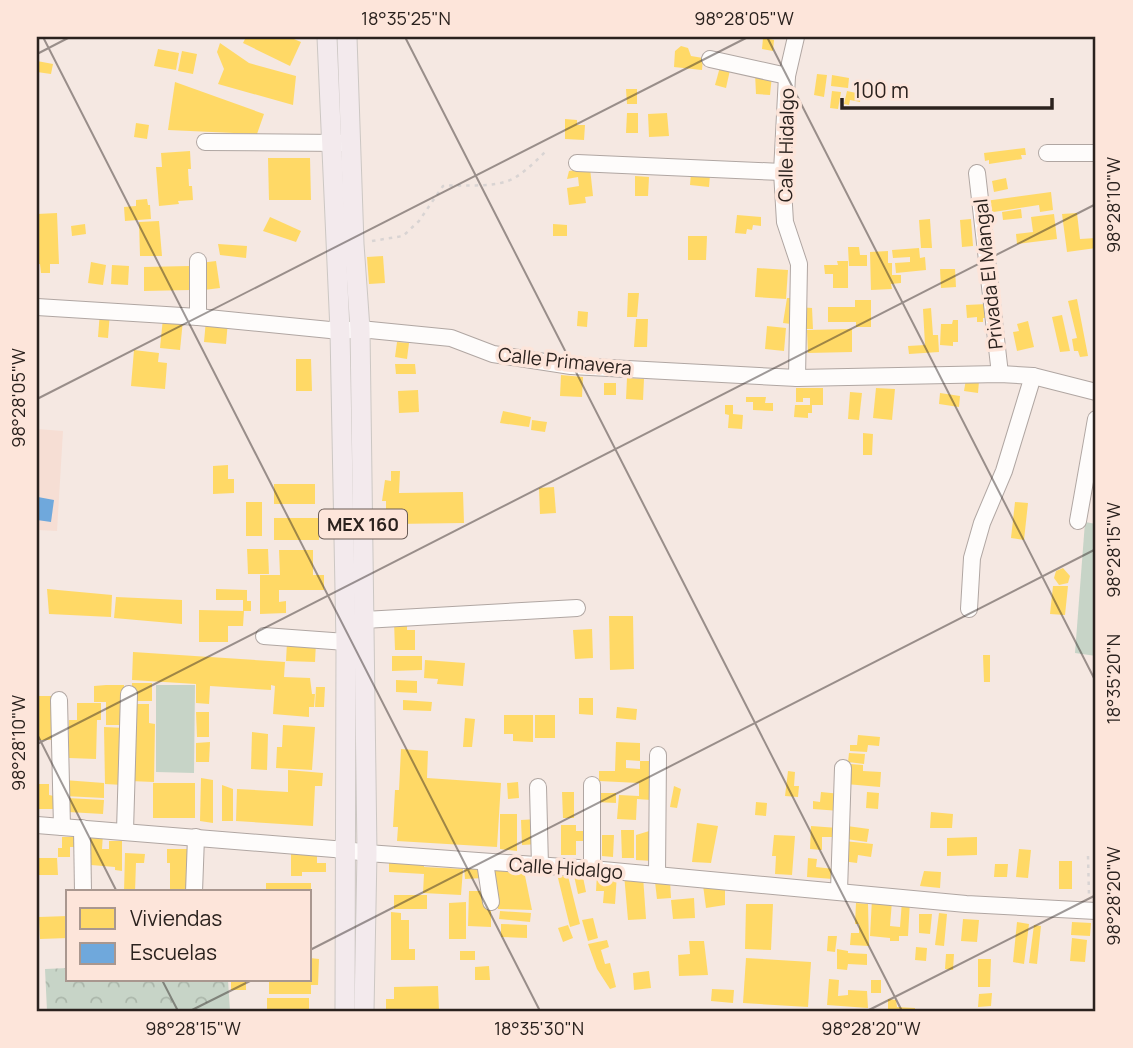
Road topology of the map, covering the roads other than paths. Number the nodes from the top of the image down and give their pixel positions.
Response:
1 (327, 37) edge
2 (348, 37) edge
3 (796, 37) edge
4 (710, 59) dead end
5 (787, 76) junction
6 (205, 142) dead end
7 (342, 143) junction
8 (1047, 153) dead end
9 (1096, 153) edge
10 (577, 163) dead end
11 (782, 172) junction
12 (977, 173) dead end
13 (198, 261) dead end
14 (37, 307) edge
15 (198, 317) junction
16 (360, 329) junction
17 (340, 331) junction
18 (1000, 374) junction
19 (1033, 376) junction
20 (797, 378) junction
21 (1096, 392) edge
22 (1096, 419) edge
23 (1078, 521) dead end
24 (577, 608) dead end
25 (969, 610) dead end
26 (364, 620) junction
27 (264, 636) dead end
28 (346, 642) junction
29 (346, 688) junction
30 (366, 690) junction
31 (129, 694) dead end
32 (59, 701) dead end
33 (658, 755) dead end
34 (843, 768) dead end
35 (592, 785) dead end
36 (538, 787) dead end
37 (37, 825) edge
38 (62, 827) junction
39 (82, 828) junction
40 (125, 831) junction
41 (196, 837) junction
42 (346, 850) junction
43 (368, 853) junction
44 (485, 862) junction
45 (540, 866) junction
46 (592, 869) junction
47 (657, 875) junction
48 (83, 890) edge
49 (194, 890) edge
50 (839, 891) junction
51 (491, 902) dead end
52 (1092, 911) edge
53 (345, 1011) edge
54 (364, 1011) edge

1 - 7 main road, MEX 160
2 - 7 main road, MEX 160
3 - 5 street, Calle Hidalgo
4 - 5 street
5 - 11 street, Calle Hidalgo
6 - 7 street
7 - 16 main road, MEX 160
7 - 17 main road, MEX 160
8 - 9 street
10 - 11 street
11 - 20 street, Calle Hidalgo
12 - 18 street, Privada El Mangal
13 - 15 street
14 - 15 street, Calle Primavera
15 - 17 street, Calle Primavera
16 - 17 street, Calle Primavera
16 - 20 street, Calle Primavera
16 - 26 main road, MEX 160
17 - 28 main road, MEX 160
18 - 19 street, Calle Primavera
18 - 20 street, Calle Primavera
19 - 21 street, Calle Primavera
19 - 25 street
22 - 23 street
24 - 26 street
26 - 30 main road, MEX 160
27 - 28 street
28 - 29 main road, MEX 160
29 - 30 street
29 - 42 main road, MEX 160
30 - 43 main road, MEX 160
31 - 40 street
32 - 38 street
33 - 47 street
34 - 50 street
35 - 46 street
36 - 45 street
37 - 38 street, Calle Hidalgo
38 - 39 street, Calle Hidalgo
39 - 40 street, Calle Hidalgo
39 - 48 street
40 - 41 street, Calle Hidalgo
41 - 42 street, Calle Hidalgo
41 - 49 street
42 - 43 street, Calle Hidalgo
42 - 53 main road, MEX 160
43 - 44 street, Calle Hidalgo
43 - 54 main road, MEX 160
44 - 45 street, Calle Hidalgo
44 - 51 street
45 - 46 street, Calle Hidalgo
46 - 47 street, Calle Hidalgo
47 - 50 street, Calle Hidalgo
50 - 52 street, Calle Hidalgo

